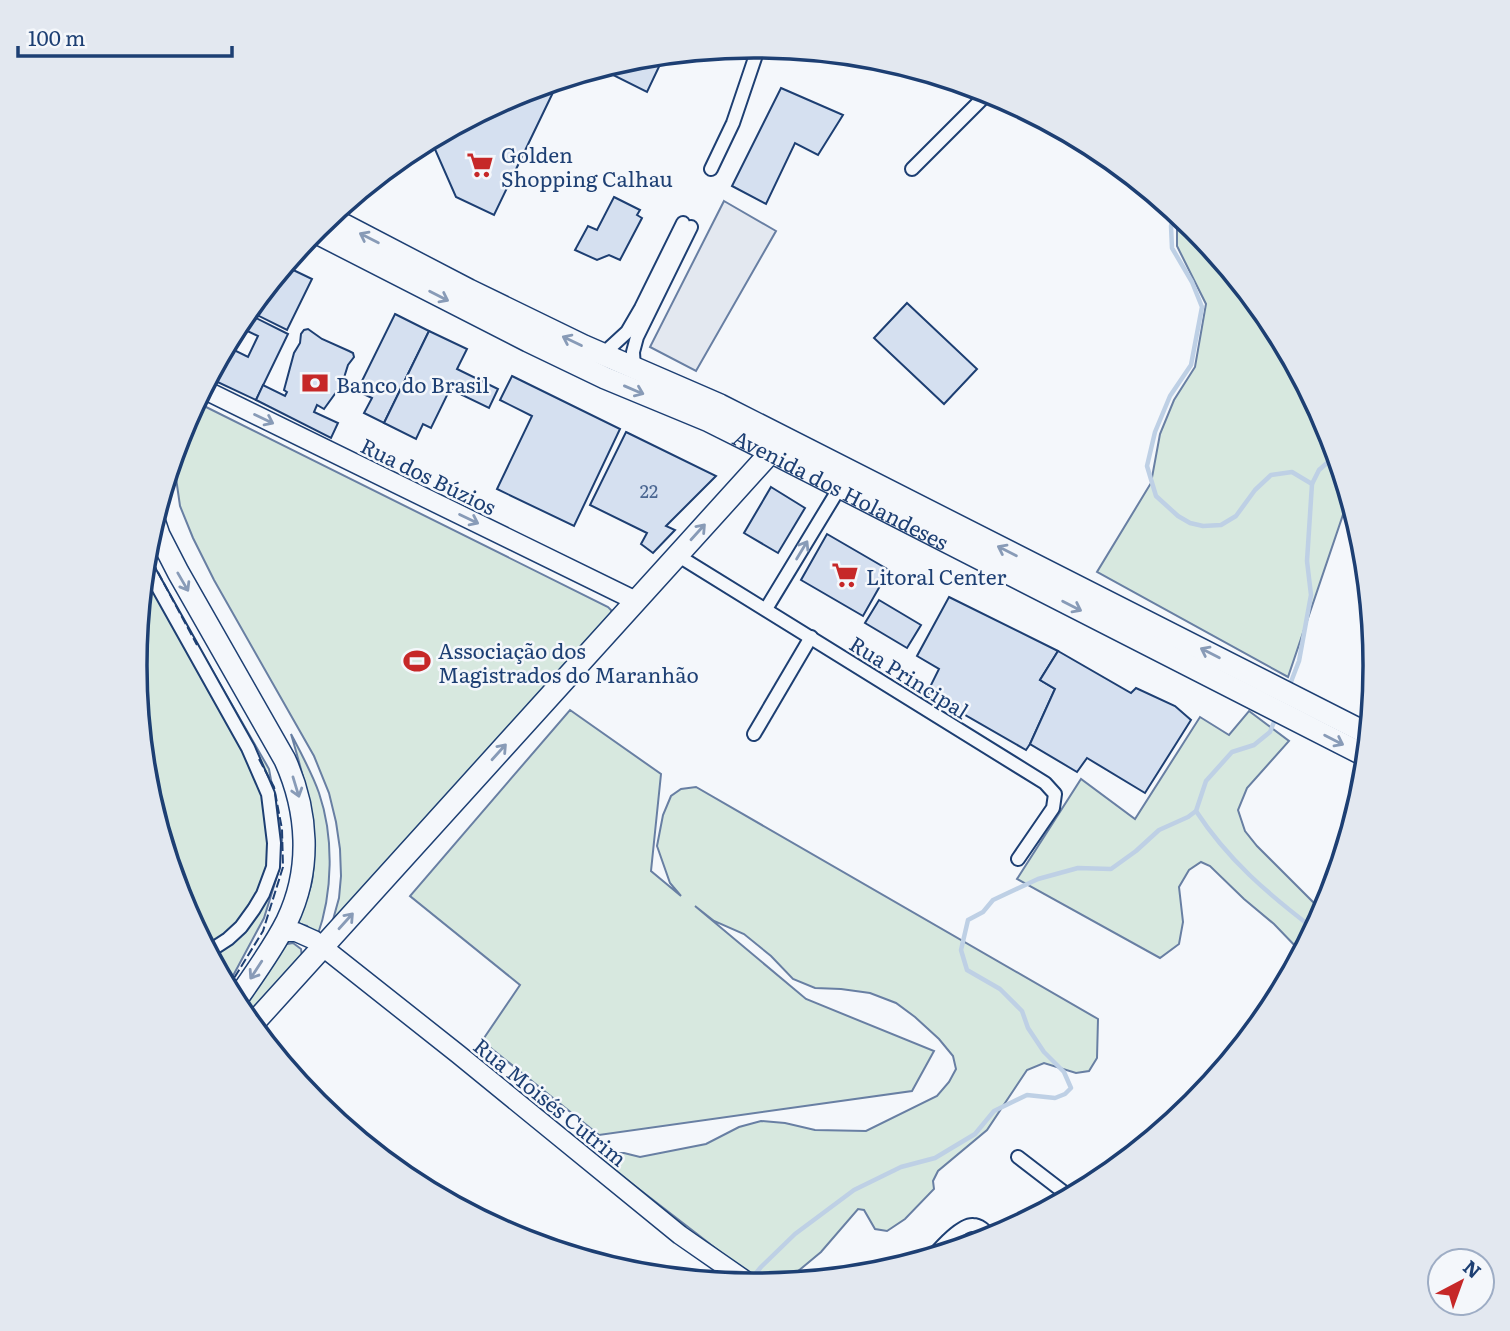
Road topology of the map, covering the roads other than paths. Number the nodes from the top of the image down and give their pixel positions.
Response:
1 (755, 58) edge
2 (980, 101) edge
3 (711, 169) dead end
4 (912, 169) dead end
5 (340, 222) edge
6 (324, 237) edge
7 (602, 355) junction
8 (635, 369) junction
9 (212, 394) edge
10 (771, 441) junction
11 (840, 487) junction
12 (161, 538) edge
13 (677, 555) junction
14 (153, 579) edge
15 (636, 601) junction
16 (766, 609) junction
17 (811, 637) junction
18 (1265, 693) junction
19 (1305, 714) junction
20 (1359, 731) edge
21 (754, 734) dead end
22 (1357, 750) edge
23 (1018, 859) dead end
24 (281, 932) junction
25 (217, 946) edge
26 (323, 947) junction
27 (242, 991) edge
28 (260, 1017) edge
29 (1018, 1157) dead end
30 (1061, 1190) edge
31 (983, 1229) edge
32 (948, 1242) edge
33 (733, 1272) edge

1 - 3 street
2 - 4 street
7 -> 5 main road, Avenida dos Holandeses
6 -> 10 main road, Avenida dos Holandeses
7 - 8 main road, Avenida dos Holandeses
7 - 8 street
8 - 10 main road, Avenida dos Holandeses
9 -> 15 street, Rua dos Búzios
10 - 11 main road, Avenida dos Holandeses
13 -> 10 main road
18 -> 10 main road, Avenida dos Holandeses
16 -> 11 street
11 -> 18 main road, Avenida dos Holandeses
12 -> 24 main road
13 - 15 main road
13 - 16 street, Rua Principal
14 - 25 street
26 -> 15 main road
16 - 17 street, Rua Principal
17 - 21 street
17 - 23 street, Rua Principal
18 - 19 main road, Avenida dos Holandeses
19 - 20 main road, Avenida dos Holandeses
19 -> 22 main road, Avenida dos Holandeses
24 - 26 street, Rua Moisés Cutrim
24 -> 27 main road
26 - 28 main road
26 - 33 street, Rua Moisés Cutrim
29 - 30 street
31 - 32 street

